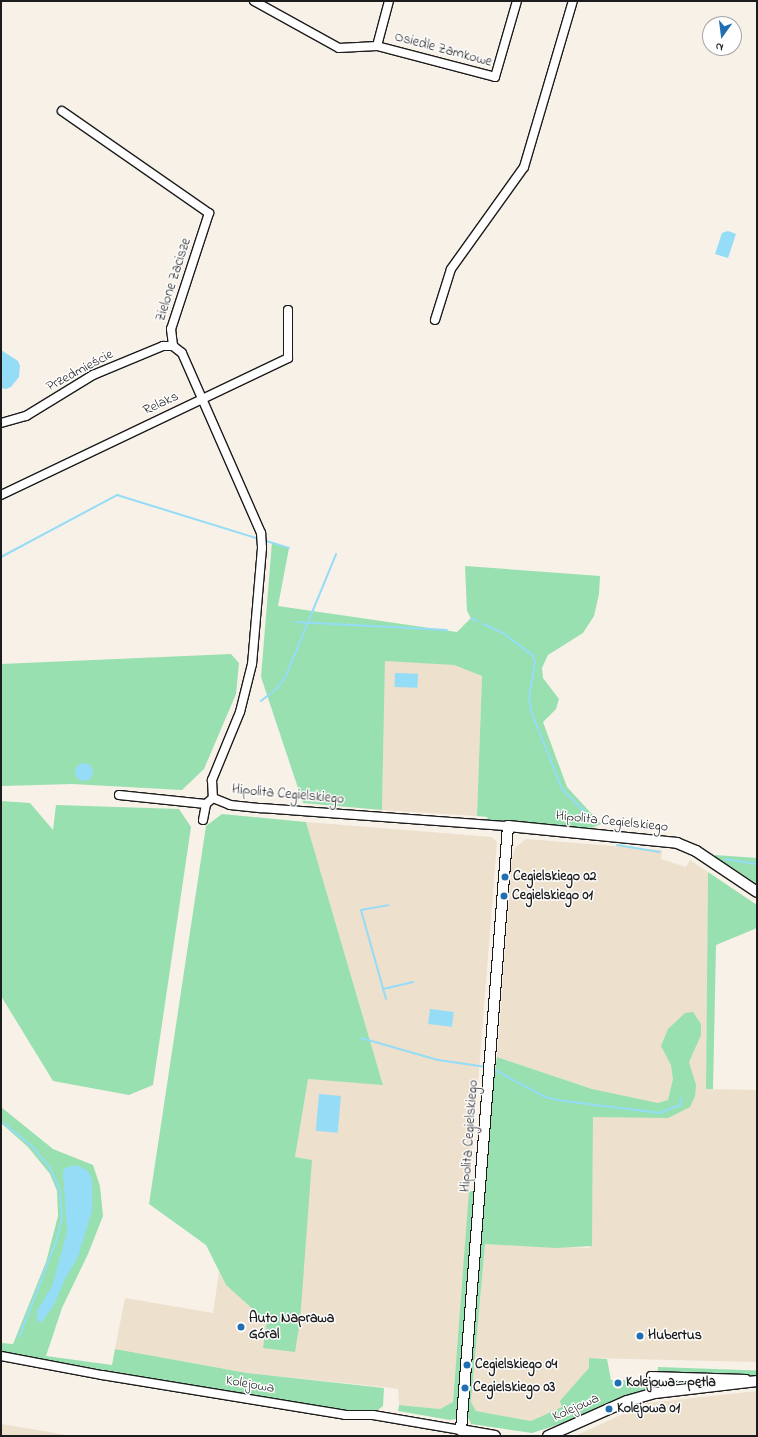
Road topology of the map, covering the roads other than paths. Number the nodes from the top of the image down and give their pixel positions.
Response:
1 (254, 1) edge
2 (389, 1) edge
3 (517, 1) edge
4 (573, 1) edge
5 (377, 46) junction
6 (62, 111) dead end
7 (288, 310) dead end
8 (434, 320) dead end
9 (173, 346) junction
10 (202, 399) junction
11 (1, 423) edge
12 (1, 495) edge
13 (119, 795) dead end
14 (214, 798) junction
15 (206, 804) junction
16 (203, 820) dead end
17 (508, 826) junction
18 (522, 828) junction
19 (508, 843) junction
20 (757, 892) edge
21 (1, 1356) edge
22 (651, 1376) dead end
23 (757, 1380) edge
24 (461, 1430) junction
25 (495, 1436) edge
26 (548, 1436) edge

1 - 5 street
2 - 5 street
3 - 5 street, Osiedle Zamkowe
4 - 8 street
6 - 9 street, Zielone Zacisze
7 - 10 street, Relaks
9 - 10 street
9 - 11 street, Przedmieście
10 - 12 street, Relaks
10 - 14 street, Hipolita Cegielskiego
13 - 15 street
14 - 15 street
14 - 17 street, Hipolita Cegielskiego
15 - 16 street
17 - 18 street, Hipolita Cegielskiego
17 - 19 street, Hipolita Cegielskiego
18 - 19 street
18 - 20 street, Hipolita Cegielskiego
19 - 24 street, Hipolita Cegielskiego
21 - 24 street, Kolejowa
22 - 23 street, Kolejowa
23 - 26 street, Kolejowa
24 - 25 street, Kolejowa

